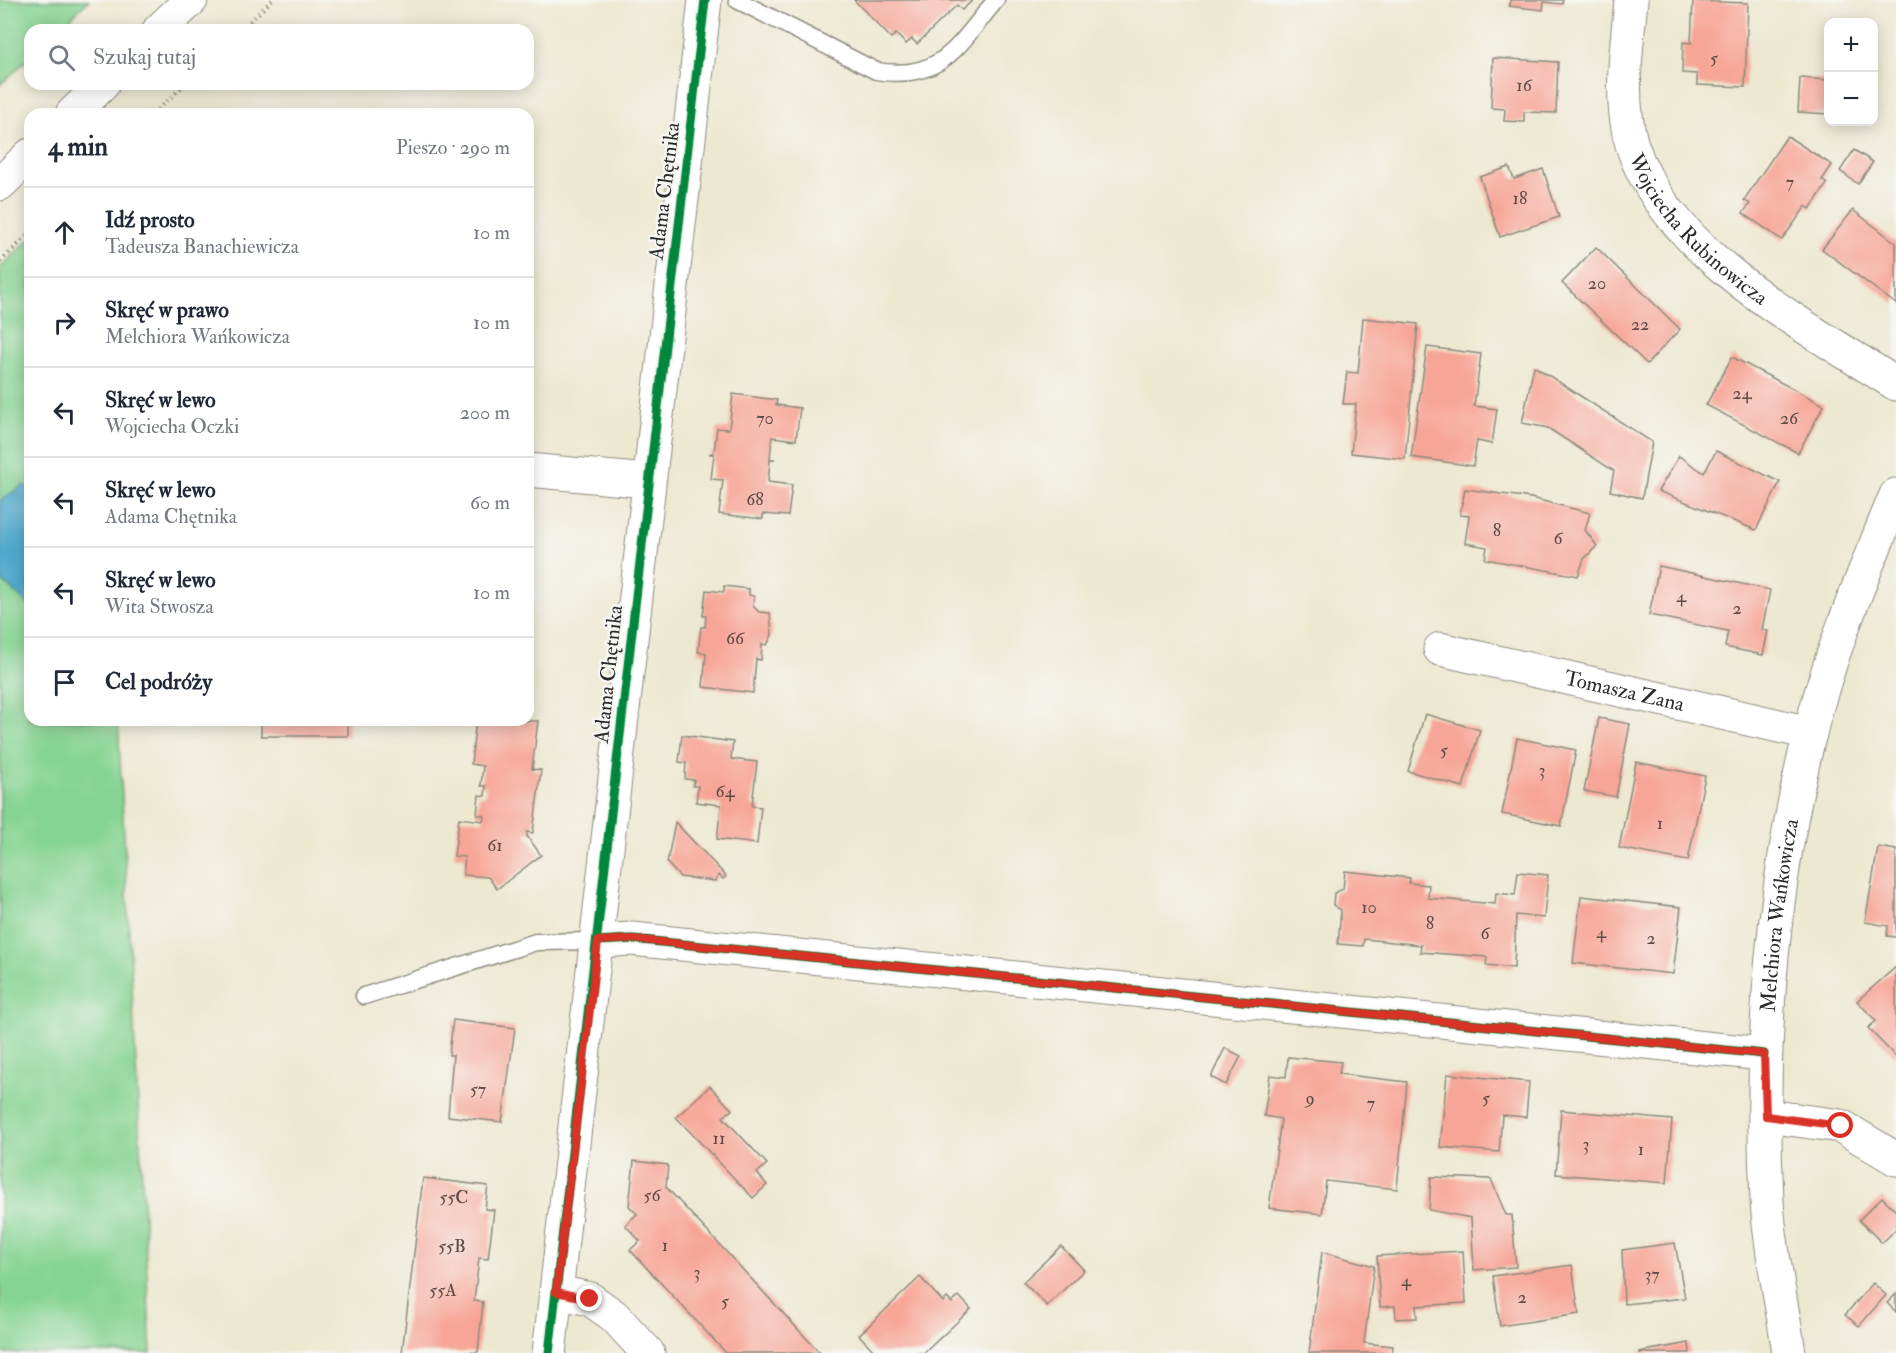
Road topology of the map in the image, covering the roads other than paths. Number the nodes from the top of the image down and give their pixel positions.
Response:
1 (191, 0) edge
2 (705, 0) edge
3 (737, 0) edge
4 (996, 0) edge
5 (1631, 0) edge
6 (165, 24) edge
7 (97, 90) edge
8 (78, 108) edge
9 (24, 161) edge
10 (0, 184) edge
11 (1896, 384) edge
12 (534, 471) edge
13 (647, 481) junction
14 (1896, 495) edge
15 (1440, 650) dead end
16 (1810, 733) junction
17 (598, 941) junction
18 (364, 996) dead end
19 (1764, 1054) junction
20 (1766, 1116) junction
21 (1892, 1149) edge
22 (556, 1292) junction
23 (549, 1353) edge
24 (648, 1353) edge
25 (1789, 1353) edge

1 - 6 street
2 - 13 street, Adama Chętnika
3 - 4 lane
5 - 11 street, Wojciecha Rubinowicza
7 - 8 street
9 - 10 street
12 - 13 street
13 - 17 street, Adama Chętnika
14 - 16 street, Melchiora Wańkowicza
15 - 16 street, Tomasza Zana
16 - 19 street, Melchiora Wańkowicza
17 - 18 lane
17 - 19 street
17 - 22 street, Adama Chętnika
19 - 20 street, Melchiora Wańkowicza
20 - 21 street
20 - 25 street, Melchiora Wańkowicza
22 - 23 street, Adama Chętnika
22 - 24 street

